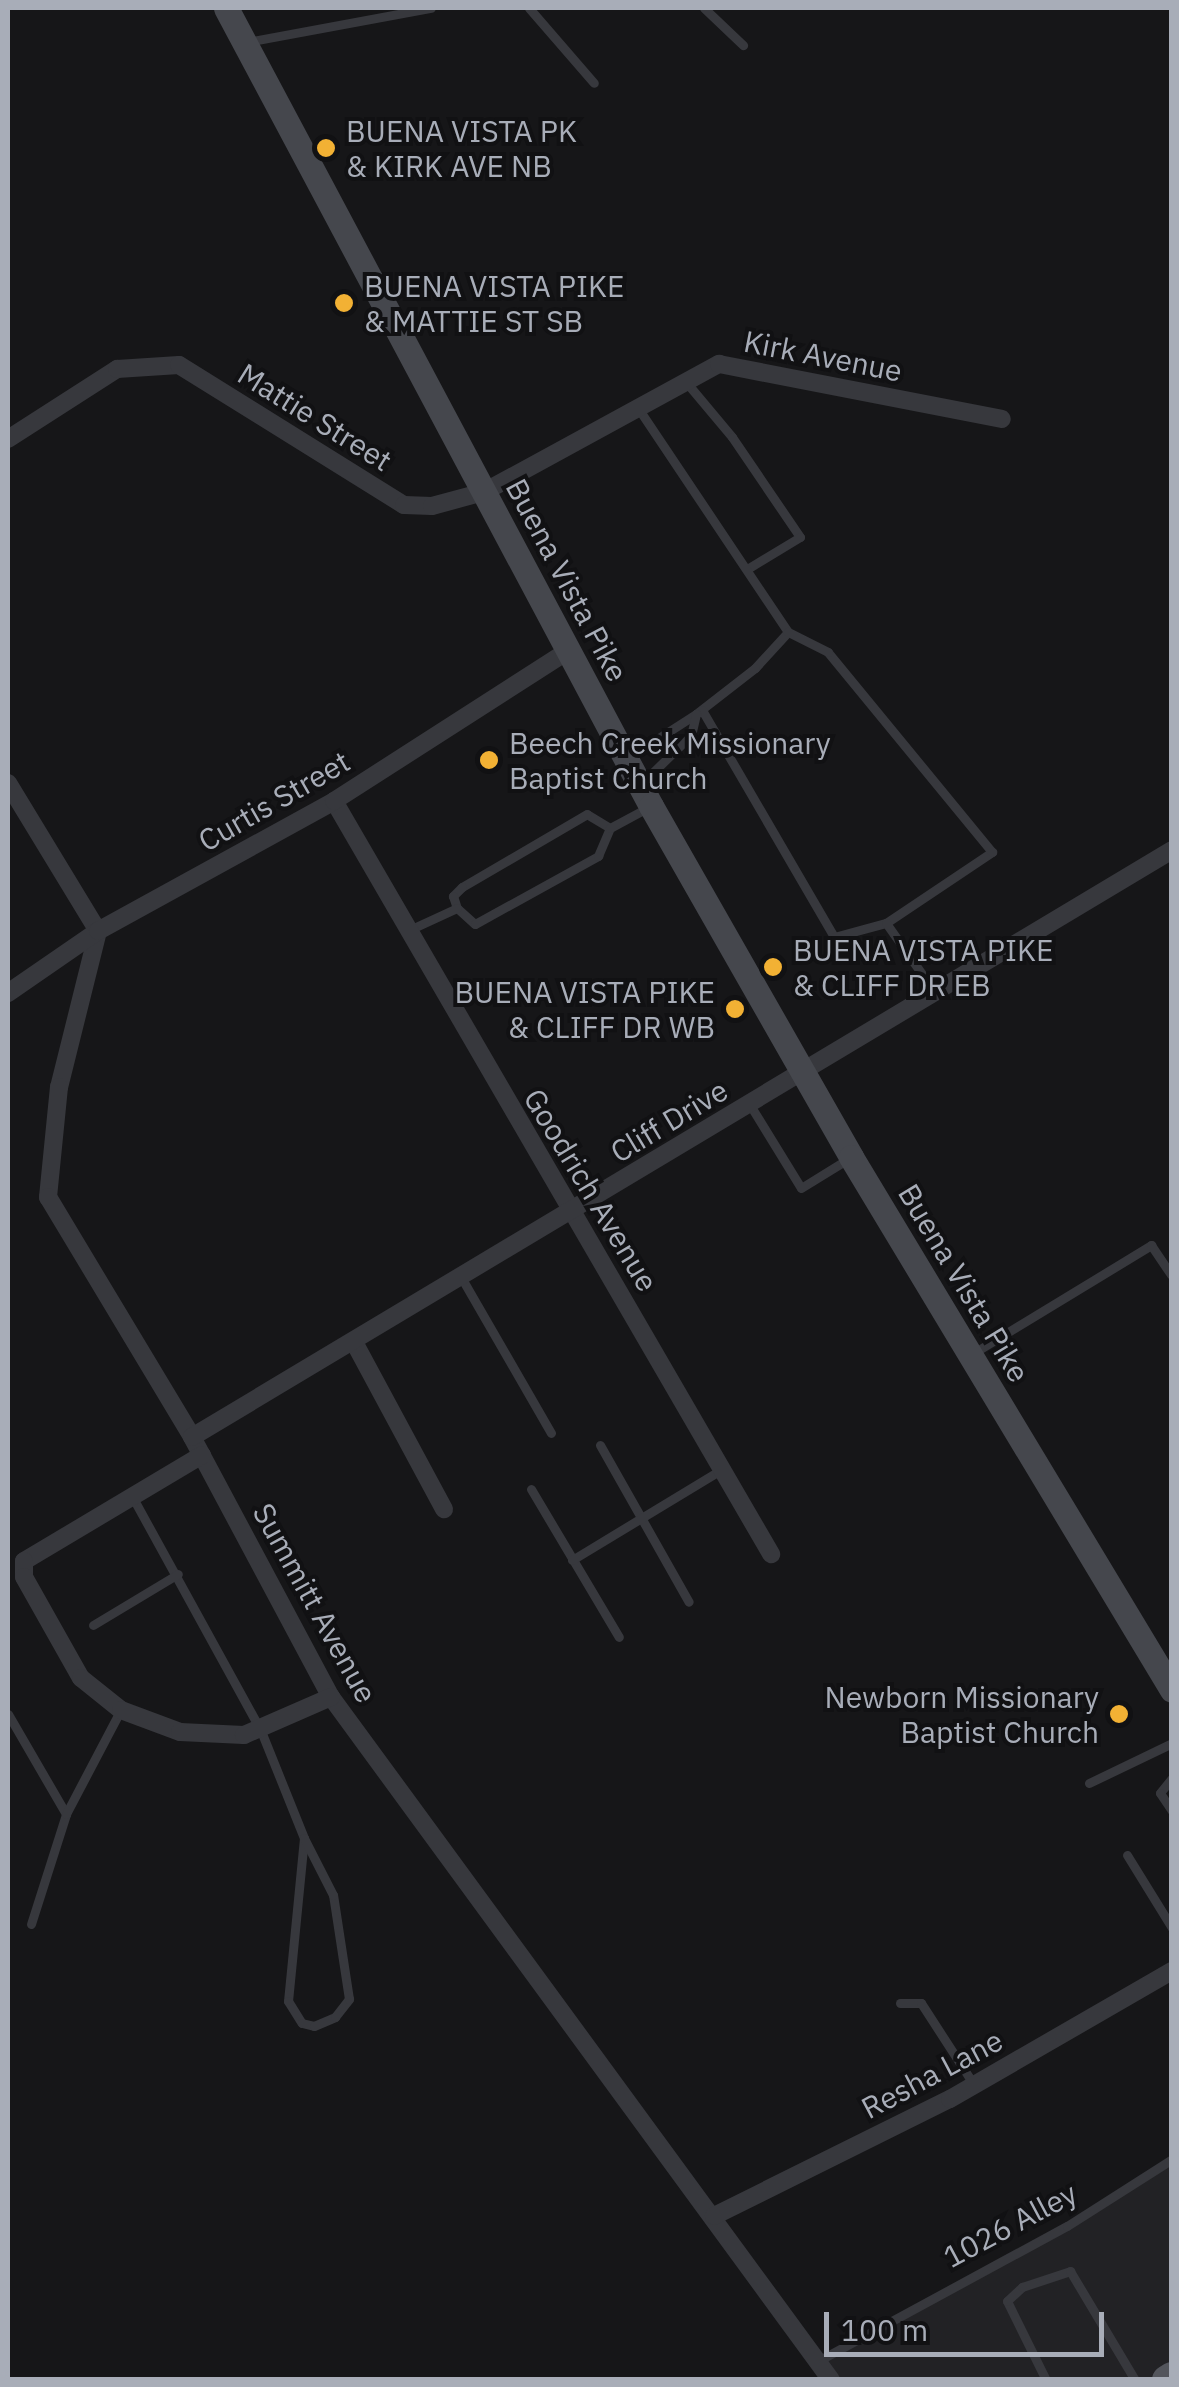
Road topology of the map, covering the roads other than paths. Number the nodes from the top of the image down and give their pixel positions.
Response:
1 (226, 8) edge
2 (431, 8) edge
3 (529, 8) edge
4 (704, 8) edge
5 (244, 42) junction
6 (743, 45) dead end
7 (594, 84) dead end
8 (686, 382) junction
9 (638, 408) junction
10 (1002, 419) dead end
11 (8, 438) edge
12 (484, 492) junction
13 (747, 569) junction
14 (788, 632) junction
15 (566, 652) junction
16 (699, 712) junction
17 (626, 760) junction
18 (8, 784) edge
19 (646, 795) junction
20 (334, 802) junction
21 (610, 828) junction
22 (1172, 850) edge
23 (457, 908) junction
24 (886, 923) junction
25 (98, 931) junction
26 (404, 933) junction
27 (8, 993) edge
28 (937, 996) junction
29 (805, 1072) junction
30 (750, 1105) junction
31 (851, 1158) junction
32 (572, 1211) junction
33 (1170, 1275) edge
34 (461, 1277) junction
35 (354, 1342) junction
36 (970, 1356) junction
37 (551, 1433) dead end
38 (192, 1437) junction
39 (600, 1445) dead end
40 (202, 1455) junction
41 (722, 1469) junction
42 (531, 1489) dead end
43 (133, 1498) junction
44 (444, 1509) dead end
45 (642, 1519) junction
46 (771, 1554) dead end
47 (16, 1560) edge
48 (572, 1560) junction
49 (178, 1574) junction
50 (689, 1602) dead end
51 (93, 1625) dead end
52 (619, 1637) dead end
53 (1169, 1681) edge
54 (330, 1697) junction
55 (120, 1710) junction
56 (8, 1714) edge
57 (261, 1731) junction
58 (1172, 1743) edge
59 (1172, 1778) edge
60 (1089, 1783) dead end
61 (1172, 1811) edge
62 (66, 1814) junction
63 (304, 1838) junction
64 (1127, 1855) dead end
65 (31, 1924) dead end
66 (1172, 1928) edge
67 (1172, 1971) edge
68 (900, 2003) dead end
69 (974, 2084) junction
70 (1172, 2159) edge
71 (714, 2216) junction
72 (818, 2362) junction
73 (831, 2380) edge
74 (1046, 2380) edge
75 (1135, 2380) edge

1 - 5 main road, Buena Vista Pike
2 - 5 lane
3 - 7 lane
4 - 6 lane
5 - 12 main road, Buena Vista Pike
8 - 9 street, Kirk Avenue
8 - 10 street, Kirk Avenue
8 - 13 lane
9 - 12 street, Kirk Avenue
9 - 13 lane
11 - 12 street, Mattie Street
12 - 15 main road, Buena Vista Pike
13 - 14 lane
14 - 16 lane
14 - 24 lane
15 - 17 main road, Buena Vista Pike
15 - 20 street, Curtis Street
16 - 17 lane
16 - 19 lane
16 - 24 lane
17 - 19 main road, Buena Vista Pike
18 - 25 street
19 - 21 lane
19 - 29 main road, Buena Vista Pike
20 - 25 street, Curtis Street
20 - 26 street, Goodrich Avenue
21 - 23 lane
21 - 23 lane
22 - 28 street, Cliff Drive
23 - 26 lane
24 - 28 lane
25 - 27 street, Curtis Street
25 - 38 street, Summitt Avenue
26 - 32 street, Goodrich Avenue
28 - 29 street, Cliff Drive
29 - 30 street, Cliff Drive
29 - 31 main road, Buena Vista Pike
30 - 31 lane
30 - 32 street, Cliff Drive
31 - 36 main road, Buena Vista Pike
32 - 34 street, Cliff Drive
32 - 41 street, Goodrich Avenue
33 - 36 lane
34 - 35 street, Cliff Drive
34 - 37 lane
35 - 38 street, Cliff Drive
35 - 44 street
36 - 53 main road, Buena Vista Pike
38 - 40 street, Summitt Avenue
39 - 45 lane
40 - 43 street
40 - 54 street, Summitt Avenue
41 - 45 lane
41 - 46 street, Goodrich Avenue
42 - 48 lane
43 - 47 street
43 - 49 lane
45 - 48 lane
45 - 50 lane
47 - 55 street
48 - 52 lane
49 - 51 lane
49 - 57 lane
54 - 57 street
54 - 71 street, Summitt Avenue
55 - 57 street
55 - 62 lane
56 - 62 lane
57 - 63 lane
58 - 60 lane
59 - 61 lane
62 - 65 lane
63 - 63 lane
64 - 66 lane
67 - 69 street, Resha Lane
68 - 69 lane
69 - 71 street, Resha Lane
70 - 72 lane, 1026 Alley
71 - 72 street, Summitt Avenue
72 - 73 street, Summitt Avenue
74 - 75 lane

